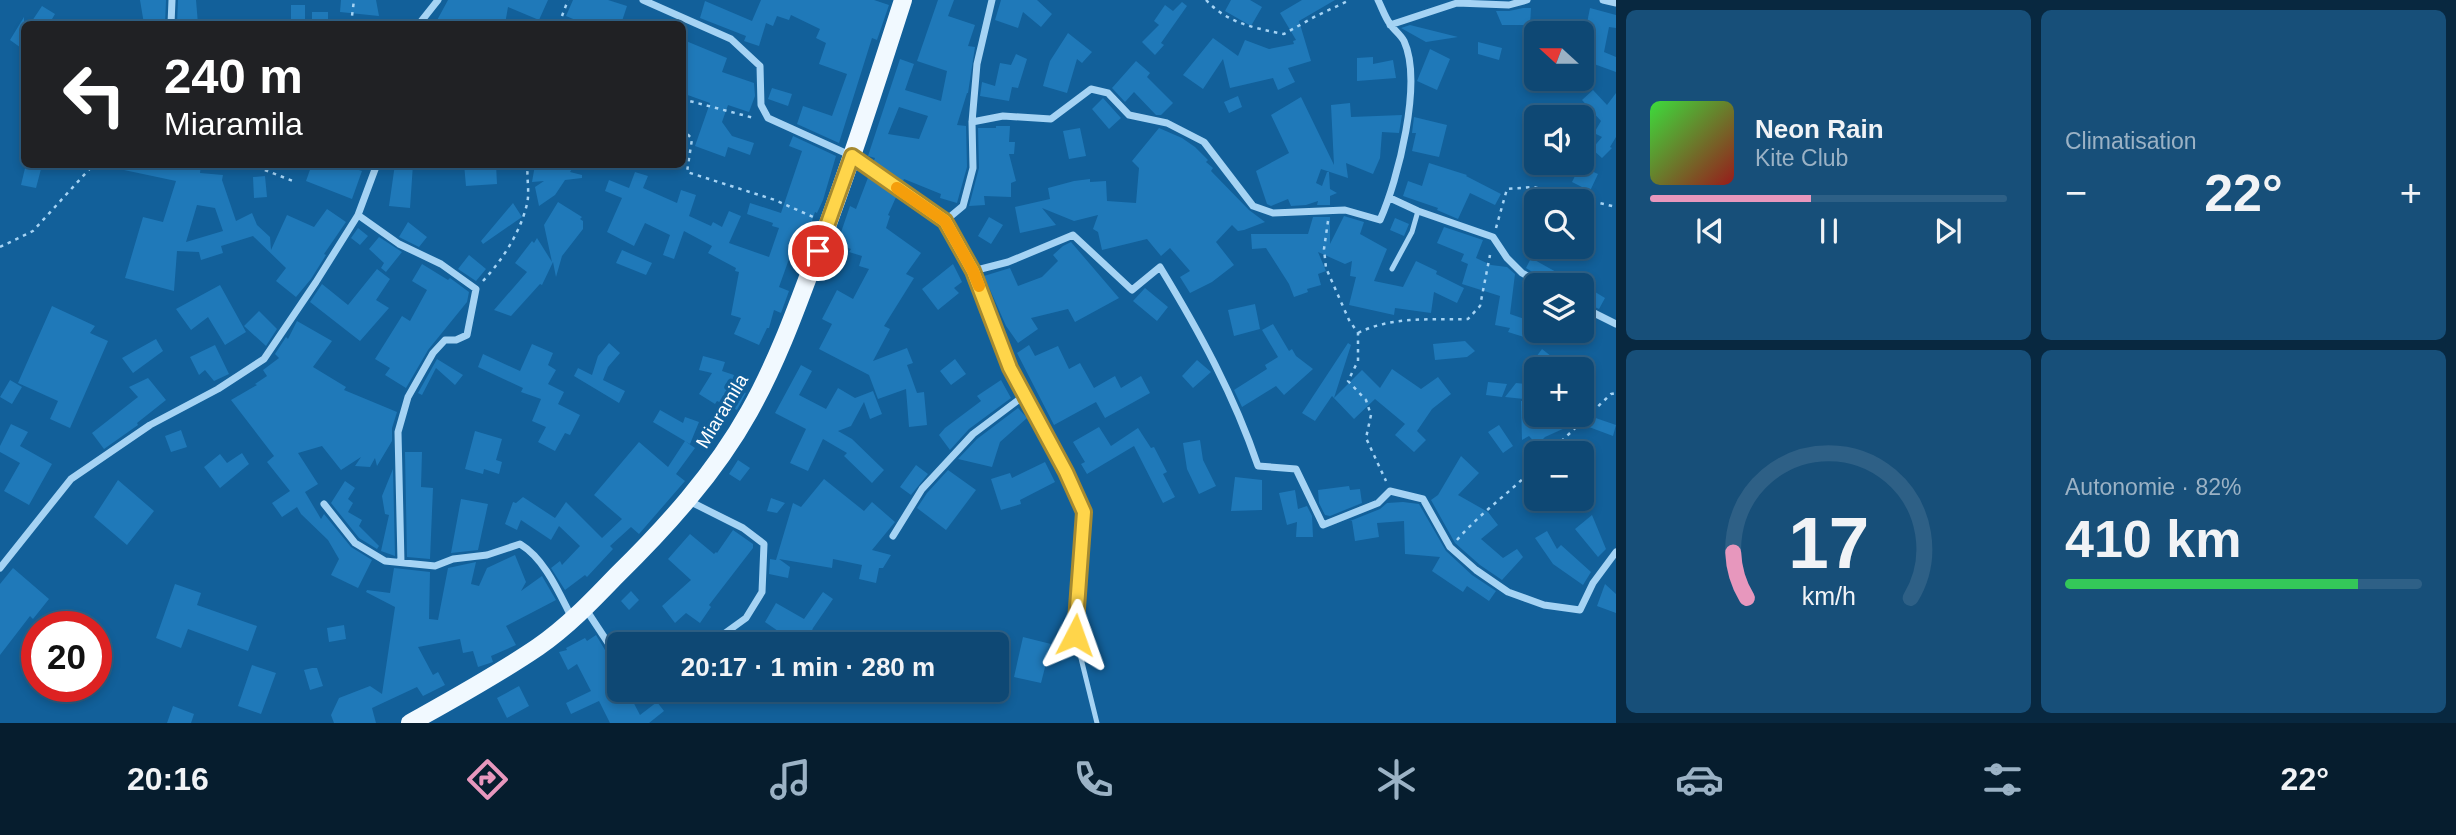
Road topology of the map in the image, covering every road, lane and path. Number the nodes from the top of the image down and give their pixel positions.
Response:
1 (173, 0) edge
2 (355, 0) edge
3 (438, 0) edge
4 (568, 0) edge
5 (643, 0) edge
6 (903, 0) edge
7 (992, 0) edge
8 (1206, 0) edge
9 (1350, 0) edge
10 (1378, 0) edge
11 (1527, 0) edge
12 (1603, 0) edge
13 (1616, 3) edge
14 (171, 21) edge
15 (352, 21) edge
16 (421, 21) edge
17 (560, 21) edge
18 (1390, 25) junction
19 (686, 100) edge
20 (768, 118) junction
21 (972, 122) junction
22 (686, 132) edge
23 (852, 156) junction
24 (90, 168) edge
25 (259, 168) edge
26 (376, 168) edge
27 (528, 168) edge
28 (293, 181) dead end
29 (1390, 198) junction
30 (1616, 207) edge
31 (1331, 211) junction
32 (1418, 211) junction
33 (358, 215) junction
34 (945, 221) junction
35 (827, 226) junction
36 (1493, 237) junction
37 (0, 247) edge
38 (1392, 270) dead end
39 (973, 271) junction
40 (1524, 275) edge
41 (476, 289) junction
42 (1594, 313) edge
43 (1616, 324) edge
44 (1358, 333) junction
45 (1616, 393) edge
46 (1025, 396) junction
47 (1562, 441) edge
48 (1524, 479) edge
49 (1390, 491) junction
50 (1076, 493) joint
51 (687, 500) junction
52 (324, 504) dead end
53 (893, 536) dead end
54 (1450, 547) junction
55 (1616, 552) edge
56 (401, 562) junction
57 (0, 568) edge
58 (579, 613) junction
59 (727, 632) edge
60 (607, 646) edge
61 (410, 723) edge
62 (1097, 723) edge

1 - 14 street
2 - 15 path
3 - 16 street
4 - 17 path
5 - 20 street
6 - 23 main road, Miaramila
7 - 21 street
8 - 9 path
10 - 18 street
11 - 18 street
12 - 13 street
18 - 29 street
19 - 20 path
20 - 23 street
21 - 31 street
21 - 34 street
22 - 35 path
23 - 34 street
23 - 35 main road, Miaramila
24 - 37 path
25 - 28 path
26 - 33 street
27 - 41 path
29 - 31 street
29 - 32 street
30 - 36 path
31 - 44 path
32 - 36 street
32 - 38 lane
33 - 41 street
33 - 57 street
34 - 39 street
35 - 51 main road, Miaramila
36 - 40 street
36 - 44 path
39 - 46 street
39 - 49 street
41 - 56 street
42 - 43 street
44 - 49 path
45 - 47 path
46 - 50 street
46 - 53 street
48 - 54 path
49 - 54 street
50 - 62 lane
51 - 58 main road, Miaramila
51 - 59 street
52 - 56 street
54 - 55 street
56 - 58 street
58 - 60 street
58 - 61 main road, Miaramila

